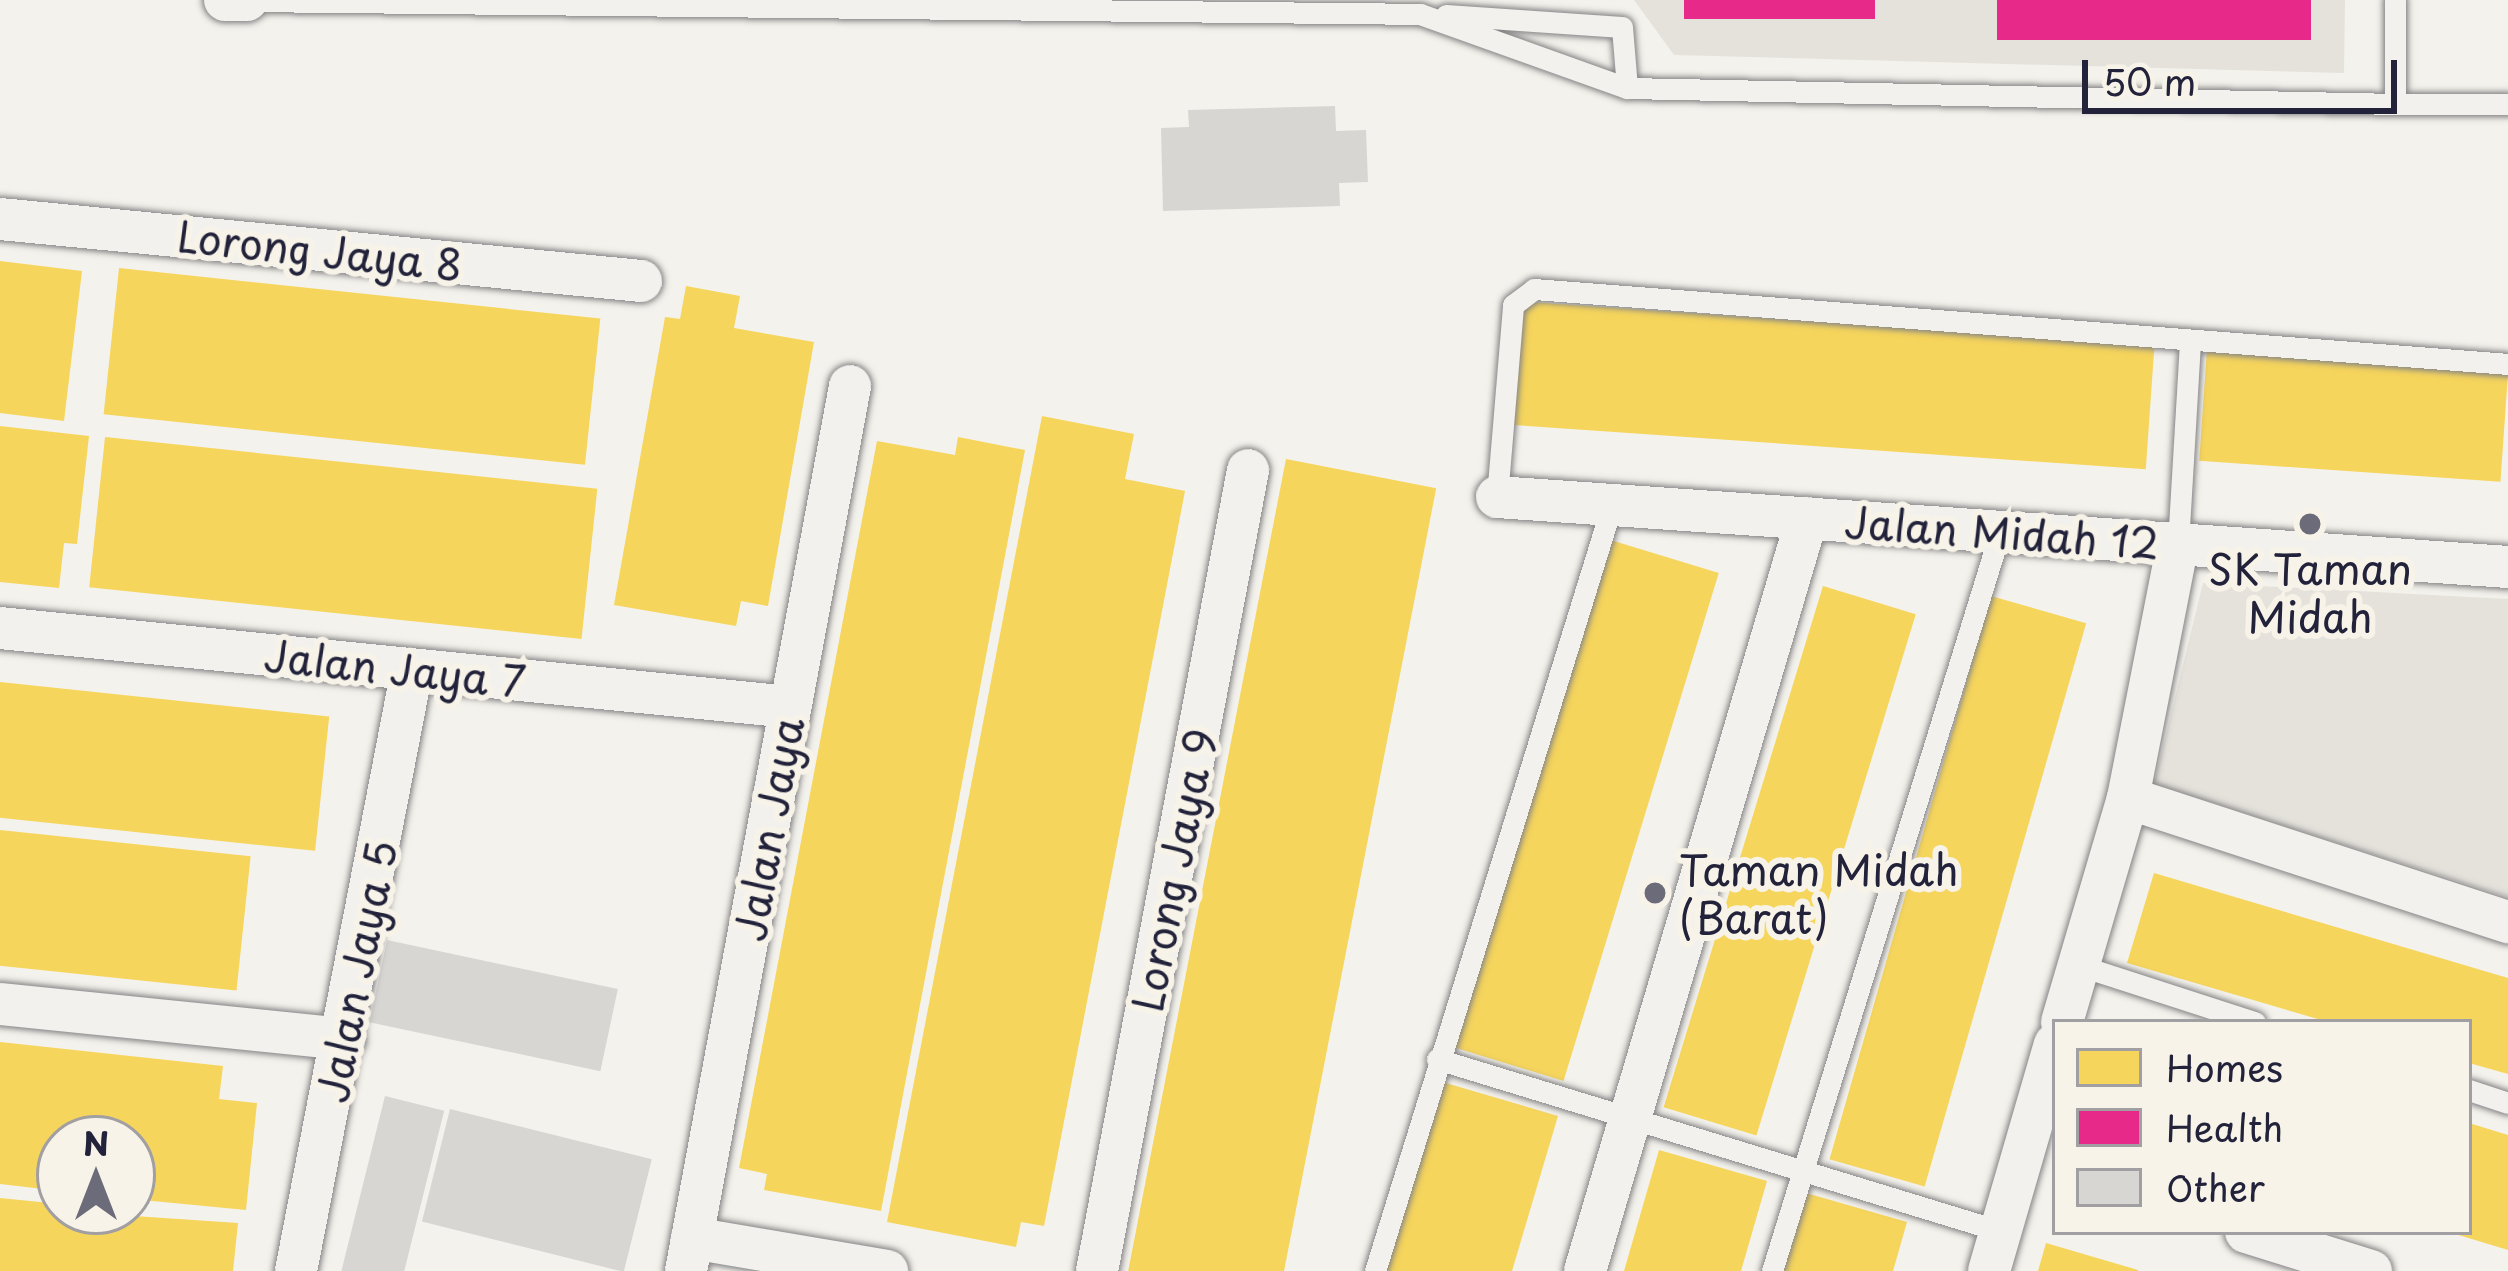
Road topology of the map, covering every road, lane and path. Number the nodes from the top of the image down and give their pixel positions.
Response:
1 (225, 0) edge
2 (247, 0) edge
3 (2396, 0) edge
4 (328, 1) edge
5 (965, 3) edge
6 (1420, 14) junction
7 (1628, 88) junction
8 (2395, 104) junction
9 (2508, 104) edge
10 (0, 219) edge
11 (641, 281) dead end
12 (2190, 340) junction
13 (2508, 364) edge
14 (850, 386) dead end
15 (1248, 470) dead end
16 (1496, 497) joint
17 (1612, 505) junction
18 (1807, 518) junction
19 (2000, 532) junction
20 (2178, 544) junction
21 (2508, 567) edge
22 (0, 628) edge
23 (412, 670) junction
24 (790, 707) junction
25 (2128, 798) junction
26 (2508, 922) edge
27 (2078, 965) junction
28 (0, 1004) edge
29 (2063, 1019) edge
30 (2246, 1019) edge
31 (344, 1039) junction
32 (1437, 1059) junction
33 (2052, 1066) edge
34 (2472, 1091) edge
35 (2508, 1102) edge
36 (1632, 1114) junction
37 (1802, 1167) junction
38 (2038, 1167) edge
39 (2256, 1235) edge
40 (1994, 1251) edge
41 (689, 1255) edge
42 (296, 1271) edge
43 (887, 1271) edge
44 (1097, 1271) edge
45 (1375, 1271) edge
46 (1586, 1271) edge
47 (1772, 1271) edge
48 (2371, 1271) edge

1 - 2 street
2 - 4 lane
3 - 8 lane
4 - 5 lane
5 - 6 lane
6 - 7 lane
6 - 7 lane
7 - 8 lane
8 - 9 lane
10 - 11 street, Lorong Jaya 8
12 - 13 lane
12 - 16 lane
12 - 20 lane
14 - 24 street, Jalan Jaya
15 - 44 street, Lorong Jaya 9
16 - 17 street, Jalan Midah 12
17 - 18 street, Jalan Midah 12
17 - 32 lane
18 - 19 street, Jalan Midah 12
18 - 36 street
19 - 20 street, Jalan Midah 12
19 - 37 lane
20 - 21 street, Jalan Midah 12
20 - 25 street
22 - 23 street, Jalan Jaya 7
23 - 24 street, Jalan Jaya 7
23 - 31 street, Jalan Jaya 5
24 - 41 street, Jalan Jaya
25 - 26 street
25 - 27 street
27 - 29 street
27 - 30 lane
28 - 31 street
31 - 42 street, Jalan Jaya 5
32 - 36 lane
32 - 45 lane
33 - 38 street
34 - 35 lane
36 - 37 lane
36 - 46 street
37 - 40 lane
37 - 47 lane
38 - 40 street
39 - 48 street
41 - 43 street

